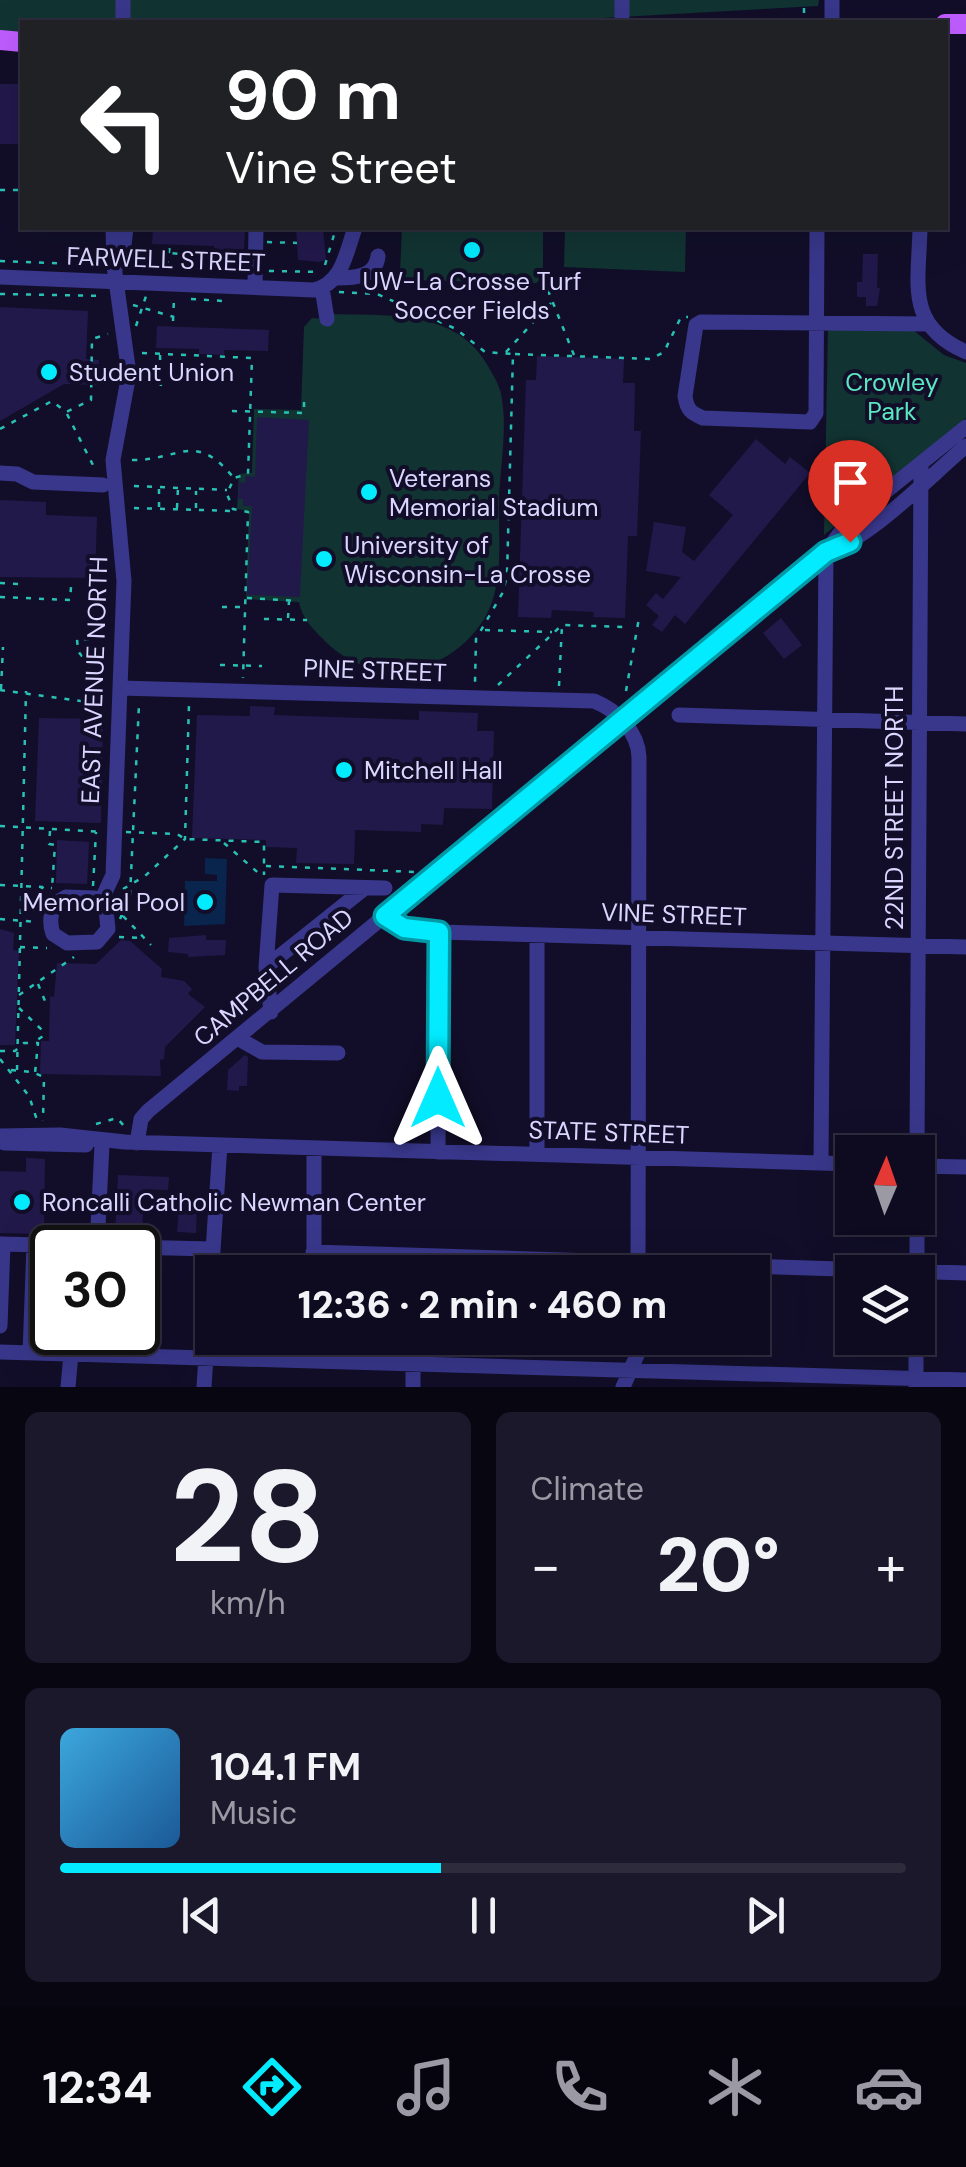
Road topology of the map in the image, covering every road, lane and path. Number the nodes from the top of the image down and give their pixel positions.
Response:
1 (804, 8) dead end
2 (804, 20) edge
3 (113, 230) edge
4 (126, 230) edge
5 (353, 230) edge
6 (816, 230) edge
7 (920, 230) edge
8 (256, 234) edge
9 (297, 244) dead end
10 (170, 245) dead end
11 (169, 252) junction
12 (378, 256) dead end
13 (0, 261) edge
14 (106, 266) dead end
15 (144, 266) junction
16 (166, 267) junction
17 (201, 268) junction
18 (255, 270) junction
19 (135, 274) dead end
20 (0, 277) edge
21 (543, 278) dead end
22 (117, 281) junction
23 (330, 284) junction
24 (255, 287) junction
25 (146, 294) dead end
26 (174, 296) dead end
27 (552, 301) junction
28 (127, 302) dead end
29 (142, 308) junction
30 (686, 317) dead end
31 (327, 319) dead end
32 (815, 324) junction
33 (927, 324) junction
34 (134, 332) dead end
35 (113, 333) dead end
36 (966, 352) edge
37 (127, 353) junction
38 (160, 354) junction
39 (505, 354) junction
40 (513, 354) junction
41 (575, 356) junction
42 (161, 391) dead end
43 (304, 396) dead end
44 (232, 411) dead end
45 (66, 412) junction
46 (250, 412) junction
47 (966, 428) edge
48 (0, 429) edge
49 (966, 446) edge
50 (132, 460) dead end
51 (921, 464) junction
52 (0, 473) edge
53 (234, 478) junction
54 (920, 484) junction
55 (103, 485) joint
56 (134, 486) dead end
57 (159, 486) junction
58 (178, 488) junction
59 (196, 488) junction
60 (227, 490) junction
61 (134, 508) dead end
62 (158, 509) junction
63 (177, 510) junction
64 (196, 510) junction
65 (236, 511) junction
66 (826, 552) junction
67 (0, 583) edge
68 (20, 584) dead end
69 (71, 588) dead end
70 (0, 597) edge
71 (245, 598) junction
72 (264, 599) junction
73 (289, 600) junction
74 (298, 600) dead end
75 (222, 607) dead end
76 (245, 607) junction
77 (264, 608) dead end
78 (639, 618) dead end
79 (264, 619) dead end
80 (288, 619) junction
81 (88, 620) dead end
82 (113, 620) dead end
83 (306, 620) dead end
84 (562, 625) junction
85 (626, 628) dead end
86 (483, 630) junction
87 (554, 632) junction
88 (112, 640) dead end
89 (3, 647) dead end
90 (220, 665) dead end
91 (243, 666) junction
92 (262, 666) dead end
93 (110, 672) dead end
94 (98, 677) junction
95 (475, 685) dead end
96 (497, 686) dead end
97 (120, 688) junction
98 (559, 688) dead end
99 (0, 690) edge
100 (26, 691) junction
101 (626, 691) dead end
102 (242, 692) junction
103 (82, 700) junction
104 (102, 704) dead end
105 (189, 704) dead end
106 (679, 715) dead end
107 (622, 720) junction
108 (824, 720) junction
109 (920, 722) junction
110 (966, 724) edge
111 (0, 826) edge
112 (22, 828) junction
113 (50, 830) junction
114 (96, 832) junction
115 (106, 832) dead end
116 (124, 832) dead end
117 (185, 839) junction
118 (222, 841) junction
119 (264, 866) junction
120 (421, 872) dead end
121 (268, 881) junction
122 (1, 884) edge
123 (22, 886) junction
124 (365, 888) junction
125 (386, 888) dead end
126 (117, 890) dead end
127 (56, 894) junction
128 (96, 895) junction
129 (122, 916) dead end
130 (385, 916) junction
131 (0, 919) edge
132 (20, 921) junction
133 (50, 922) junction
134 (439, 932) junction
135 (537, 935) junction
136 (118, 938) dead end
137 (145, 938) junction
138 (640, 938) junction
139 (820, 943) junction
140 (151, 945) dead end
141 (918, 946) junction
142 (18, 947) junction
143 (51, 948) dead end
144 (966, 948) edge
145 (76, 956) dead end
146 (266, 967) junction
147 (37, 982) junction
148 (18, 995) junction
149 (50, 1003) dead end
150 (18, 1006) junction
151 (271, 1012) junction
152 (239, 1039) junction
153 (35, 1041) junction
154 (17, 1049) junction
155 (0, 1051) edge
156 (338, 1054) dead end
157 (0, 1060) edge
158 (14, 1070) junction
159 (35, 1073) junction
160 (117, 1118) dead end
161 (917, 1135) edge
162 (129, 1138) junction
163 (0, 1139) edge
164 (102, 1144) junction
165 (220, 1145) junction
166 (314, 1148) junction
167 (438, 1152) junction
168 (537, 1154) junction
169 (636, 1157) junction
170 (821, 1163) junction
171 (835, 1163) edge
172 (935, 1166) edge
173 (966, 1167) edge
174 (97, 1225) edge
175 (2, 1244) edge
176 (30, 1244) edge
177 (160, 1248) edge
178 (212, 1248) junction
179 (313, 1252) junction
180 (313, 1255) edge
181 (374, 1255) edge
182 (638, 1255) edge
183 (770, 1270) edge
184 (835, 1271) edge
185 (935, 1272) edge
186 (966, 1273) edge
187 (0, 1326) edge
188 (0, 1352) edge
189 (30, 1353) edge
190 (67, 1355) edge
191 (122, 1355) edge
192 (315, 1355) edge
193 (638, 1355) edge
194 (916, 1355) edge
195 (205, 1358) junction
196 (315, 1361) junction
197 (413, 1364) junction
198 (626, 1380) edge
199 (966, 1380) edge
200 (916, 1382) edge
201 (68, 1387) edge
202 (204, 1387) edge
203 (412, 1387) edge

1 - 2 path
3 - 22 street, EAST AVENUE NORTH
4 - 22 street, EAST AVENUE NORTH
5 - 23 street
6 - 32 street
7 - 33 street
8 - 9 path
8 - 18 street
10 - 11 path
11 - 15 path
11 - 16 path
11 - 17 path
12 - 23 street
13 - 14 path
15 - 16 path
15 - 19 path
16 - 17 path
17 - 18 path
18 - 23 path
18 - 24 street
20 - 22 street, FARWELL STREET
21 - 27 path
22 - 24 street, FARWELL STREET
22 - 37 street, EAST AVENUE NORTH
23 - 24 street, FARWELL STREET
23 - 31 street
23 - 39 path
25 - 29 path
26 - 29 path
27 - 39 path
27 - 41 path
28 - 29 path
29 - 34 path
30 - 41 path
32 - 32 street
32 - 33 street
33 - 36 street
35 - 45 path
37 - 38 path
37 - 97 street, EAST AVENUE NORTH
38 - 42 path
38 - 46 path
39 - 40 path
40 - 41 path
40 - 86 path
43 - 46 path
44 - 46 path
45 - 48 path
45 - 55 path
46 - 53 path
47 - 51 street, CAMPBELL ROAD
49 - 54 street, CAMPBELL ROAD
50 - 53 path
51 - 54 street, 22ND STREET NORTH
51 - 66 street, CAMPBELL ROAD
52 - 55 street
53 - 60 path
54 - 66 street, CAMPBELL ROAD
54 - 109 street, 22ND STREET NORTH
56 - 57 path
57 - 58 path
57 - 62 path
58 - 59 path
58 - 63 path
59 - 60 path
59 - 64 path
60 - 65 path
61 - 62 path
62 - 63 path
63 - 64 path
64 - 65 path
65 - 71 path
66 - 107 street, CAMPBELL ROAD
66 - 108 street
67 - 68 path
69 - 70 path
71 - 72 path
71 - 76 path
72 - 73 path
72 - 77 path
73 - 74 path
73 - 80 path
75 - 76 path
76 - 91 path
78 - 101 path
79 - 80 path
80 - 83 path
81 - 82 path
84 - 85 path
84 - 87 path
84 - 98 path
86 - 87 path
86 - 95 path
87 - 96 path
88 - 94 path
89 - 99 path
90 - 91 path
91 - 92 path
91 - 102 path
93 - 94 path
94 - 103 path
97 - 102 street, PINE STREET
97 - 128 street, EAST AVENUE NORTH
99 - 100 path
100 - 103 path
100 - 112 path
102 - 107 street, PINE STREET
103 - 104 path
105 - 117 path
106 - 108 street
107 - 130 street, CAMPBELL ROAD
107 - 138 street
108 - 109 street
108 - 139 street
109 - 110 street
109 - 141 street, 22ND STREET NORTH
111 - 112 path
112 - 113 path
112 - 123 path
113 - 114 path
113 - 127 path
114 - 115 path
114 - 128 path
116 - 117 path
117 - 118 path
117 - 126 path
118 - 119 path
118 - 121 path
119 - 120 path
119 - 121 path
121 - 124 street
121 - 146 street
122 - 123 path
123 - 127 path
123 - 132 path
124 - 125 street
124 - 146 street
127 - 128 street
127 - 133 street
128 - 133 street, EAST AVENUE NORTH
129 - 137 path
130 - 134 street, VINE STREET
130 - 151 street, CAMPBELL ROAD
131 - 132 path
132 - 133 path
132 - 142 path
134 - 135 street, VINE STREET
134 - 167 street
135 - 138 street, VINE STREET
135 - 168 street
136 - 137 path
137 - 140 path
138 - 139 street, VINE STREET
138 - 169 street
139 - 141 street, VINE STREET
139 - 170 street
141 - 144 street, VINE STREET
141 - 161 street, 22ND STREET NORTH
142 - 143 path
142 - 148 path
145 - 147 path
146 - 151 street
147 - 148 path
147 - 149 path
148 - 150 path
150 - 153 path
150 - 154 path
151 - 152 street, CAMPBELL ROAD
152 - 156 street
152 - 162 street, CAMPBELL ROAD
153 - 154 path
153 - 159 path
154 - 155 path
154 - 158 path
157 - 158 path
158 - 159 path
158 - 159 path
160 - 162 path
162 - 163 street, STATE STREET
162 - 164 street, STATE STREET
162 - 165 street, STATE STREET
163 - 164 street, STATE STREET
164 - 174 street
165 - 166 street, STATE STREET
165 - 178 street
166 - 167 street, STATE STREET
166 - 179 street
167 - 168 street, STATE STREET
168 - 169 street, STATE STREET
169 - 170 street, STATE STREET
169 - 182 street
170 - 171 street, STATE STREET
172 - 173 street
175 - 176 street
175 - 187 street
177 - 178 street
178 - 195 street
179 - 180 street
179 - 181 street
183 - 184 street
185 - 186 street
188 - 189 street
190 - 201 street
191 - 195 street
192 - 196 street
193 - 198 street
194 - 200 street
195 - 196 street
195 - 202 street
196 - 197 street
197 - 198 street
197 - 203 street
198 - 200 street
199 - 200 street

